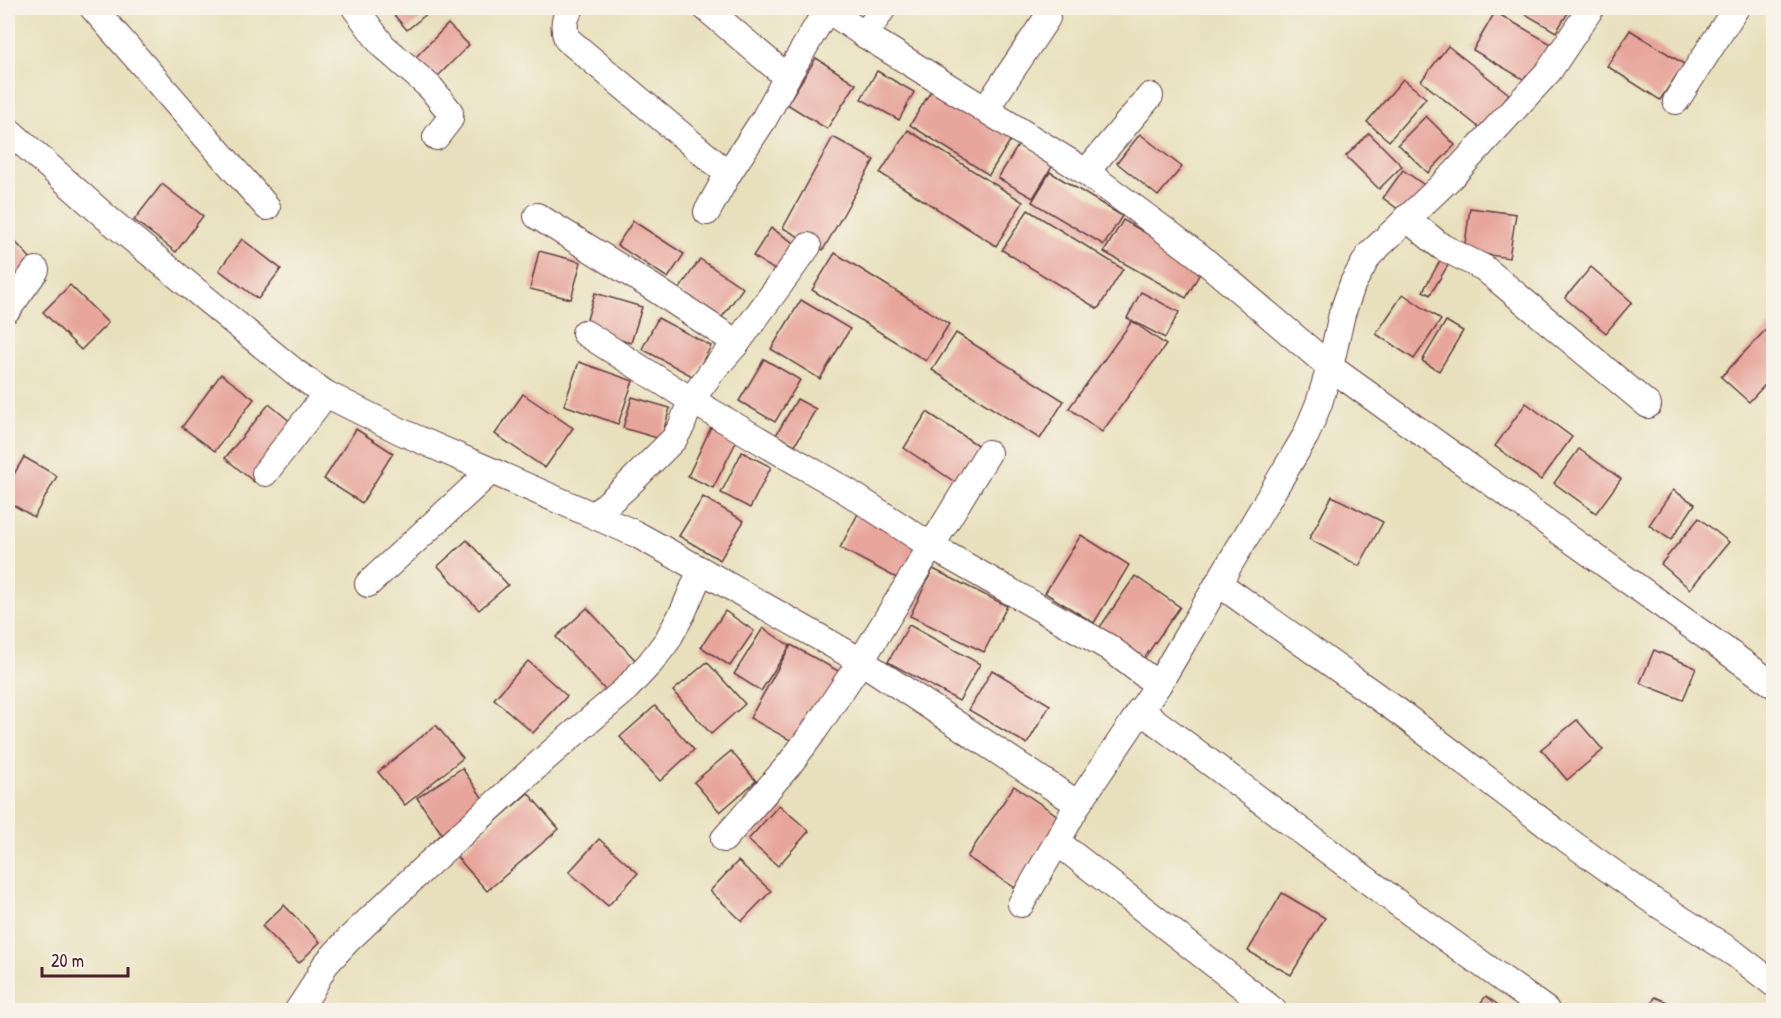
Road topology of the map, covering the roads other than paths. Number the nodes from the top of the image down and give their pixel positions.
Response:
1 (93, 8) edge
2 (354, 8) edge
3 (571, 8) edge
4 (706, 8) edge
5 (826, 8) edge
6 (883, 8) edge
7 (1591, 8) edge
8 (1736, 8) edge
9 (1047, 18) dead end
10 (865, 35) junction
11 (787, 76) junction
12 (1150, 96) dead end
13 (1676, 101) dead end
14 (986, 110) junction
15 (8, 130) edge
16 (436, 137) dead end
17 (1086, 172) junction
18 (728, 174) junction
19 (267, 207) dead end
20 (707, 212) dead end
21 (537, 216) dead end
22 (1406, 218) junction
23 (808, 246) dead end
24 (36, 270) dead end
25 (8, 309) edge
26 (585, 333) dead end
27 (737, 343) junction
28 (1330, 367) junction
29 (326, 394) junction
30 (691, 400) junction
31 (1648, 405) dead end
32 (988, 453) dead end
33 (491, 471) junction
34 (265, 473) dead end
35 (595, 515) junction
36 (931, 546) junction
37 (701, 570) junction
38 (1218, 583) junction
39 (368, 584) dead end
40 (861, 661) junction
41 (1158, 685) junction
42 (1773, 685) edge
43 (1140, 710) junction
44 (1078, 804) junction
45 (724, 839) dead end
46 (1057, 842) junction
47 (1021, 904) dead end
48 (1773, 984) edge
49 (1263, 1008) edge
50 (298, 1011) edge
51 (1546, 1011) edge

1 - 19 street
2 - 16 street
3 - 18 street
4 - 11 street
5 - 10 street
5 - 11 street
6 - 10 street
7 - 22 street
8 - 13 street
9 - 14 street
10 - 14 street
11 - 18 street
12 - 17 street
14 - 17 street
15 - 29 street
17 - 28 street
18 - 20 street
21 - 27 street
22 - 28 street
22 - 31 street
23 - 27 street
24 - 25 street
26 - 30 street
27 - 30 street
28 - 38 street
28 - 42 street
29 - 33 street
29 - 34 street
30 - 35 street
30 - 36 street
32 - 36 street
33 - 35 street
33 - 39 street
35 - 37 street
36 - 40 street
36 - 41 street
37 - 40 street
37 - 50 street
38 - 41 street
38 - 48 street
40 - 44 street
40 - 45 street
41 - 43 street
43 - 44 street
43 - 51 street
44 - 46 street
46 - 47 street
46 - 49 street

